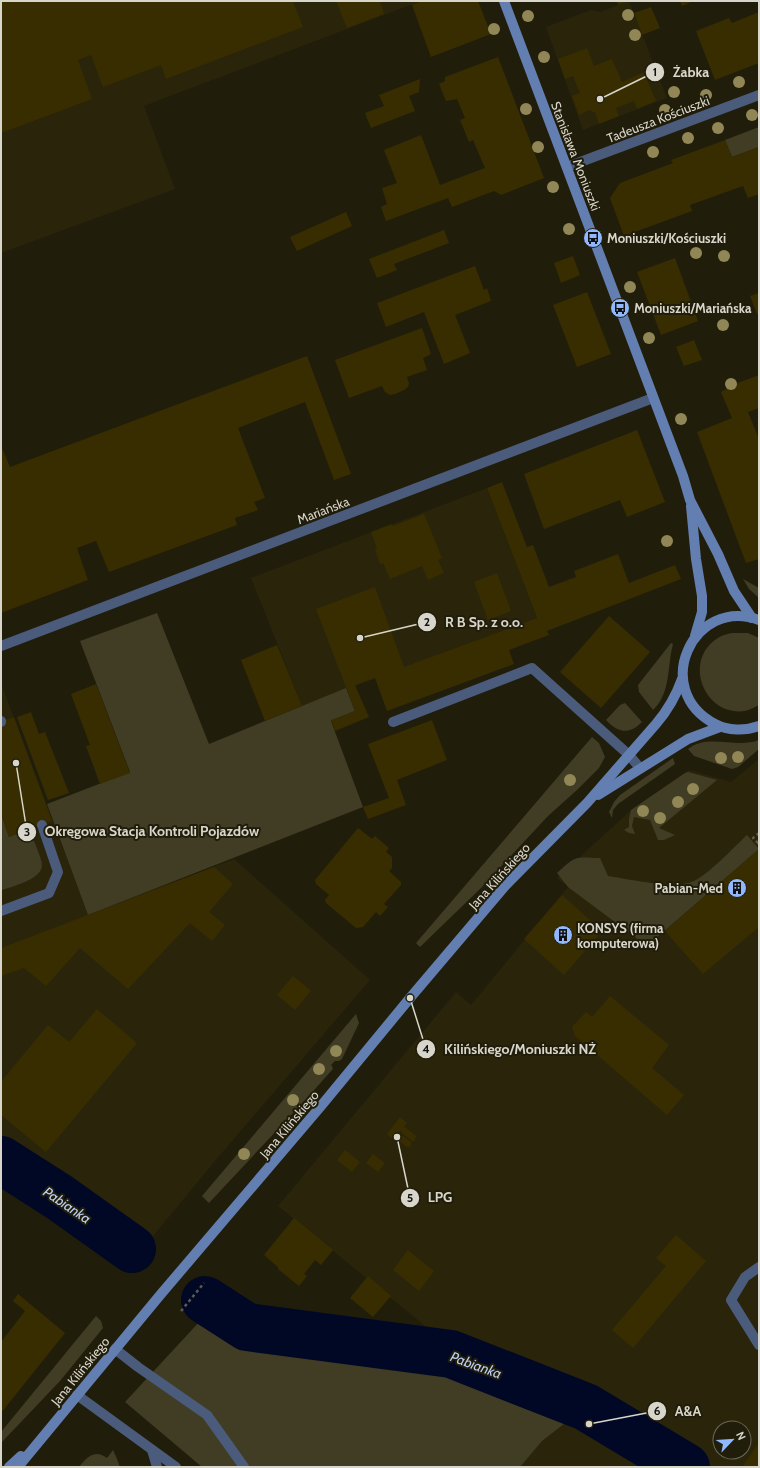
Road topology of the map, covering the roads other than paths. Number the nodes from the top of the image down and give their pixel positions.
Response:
1 (504, 1) edge
2 (759, 95) edge
3 (567, 168) junction
4 (653, 398) junction
5 (690, 500) junction
6 (756, 619) edge
7 (695, 637) junction
8 (1, 646) edge
9 (682, 679) junction
10 (393, 722) dead end
11 (759, 726) edge
12 (720, 727) junction
13 (629, 755) junction
14 (640, 768) junction
15 (586, 803) junction
16 (42, 825) dead end
17 (1, 911) edge
18 (759, 1267) edge
19 (759, 1345) edge
20 (115, 1349) junction
21 (77, 1395) junction
22 (55, 1422) junction
23 (151, 1448) junction
24 (172, 1465) edge
25 (9, 1467) edge
26 (18, 1467) edge
27 (158, 1467) edge
28 (244, 1467) edge

1 - 3 main road, Stanisława Moniuszki
2 - 3 street, Tadeusza Kościuszki
3 - 4 main road, Stanisława Moniuszki
4 - 5 main road, Stanisława Moniuszki
4 - 8 street, Mariańska
5 - 6 main road, Stanisława Moniuszki
5 - 7 main road, Stanisława Moniuszki
6 - 7 main road
7 - 9 main road
9 - 12 main road
9 - 13 main road, Jana Kilińskiego
10 - 13 street
11 - 12 main road
12 - 14 main road, Jana Kilińskiego
13 - 14 street
13 - 15 main road, Jana Kilińskiego
14 - 15 main road, Jana Kilińskiego
15 - 20 main road, Jana Kilińskiego
16 - 17 street
18 - 19 street
20 - 21 main road, Jana Kilińskiego
20 - 28 street
21 - 22 main road, Jana Kilińskiego
21 - 23 street
22 - 25 main road
22 - 26 main road, Jana Kilińskiego
23 - 24 street
23 - 27 street

